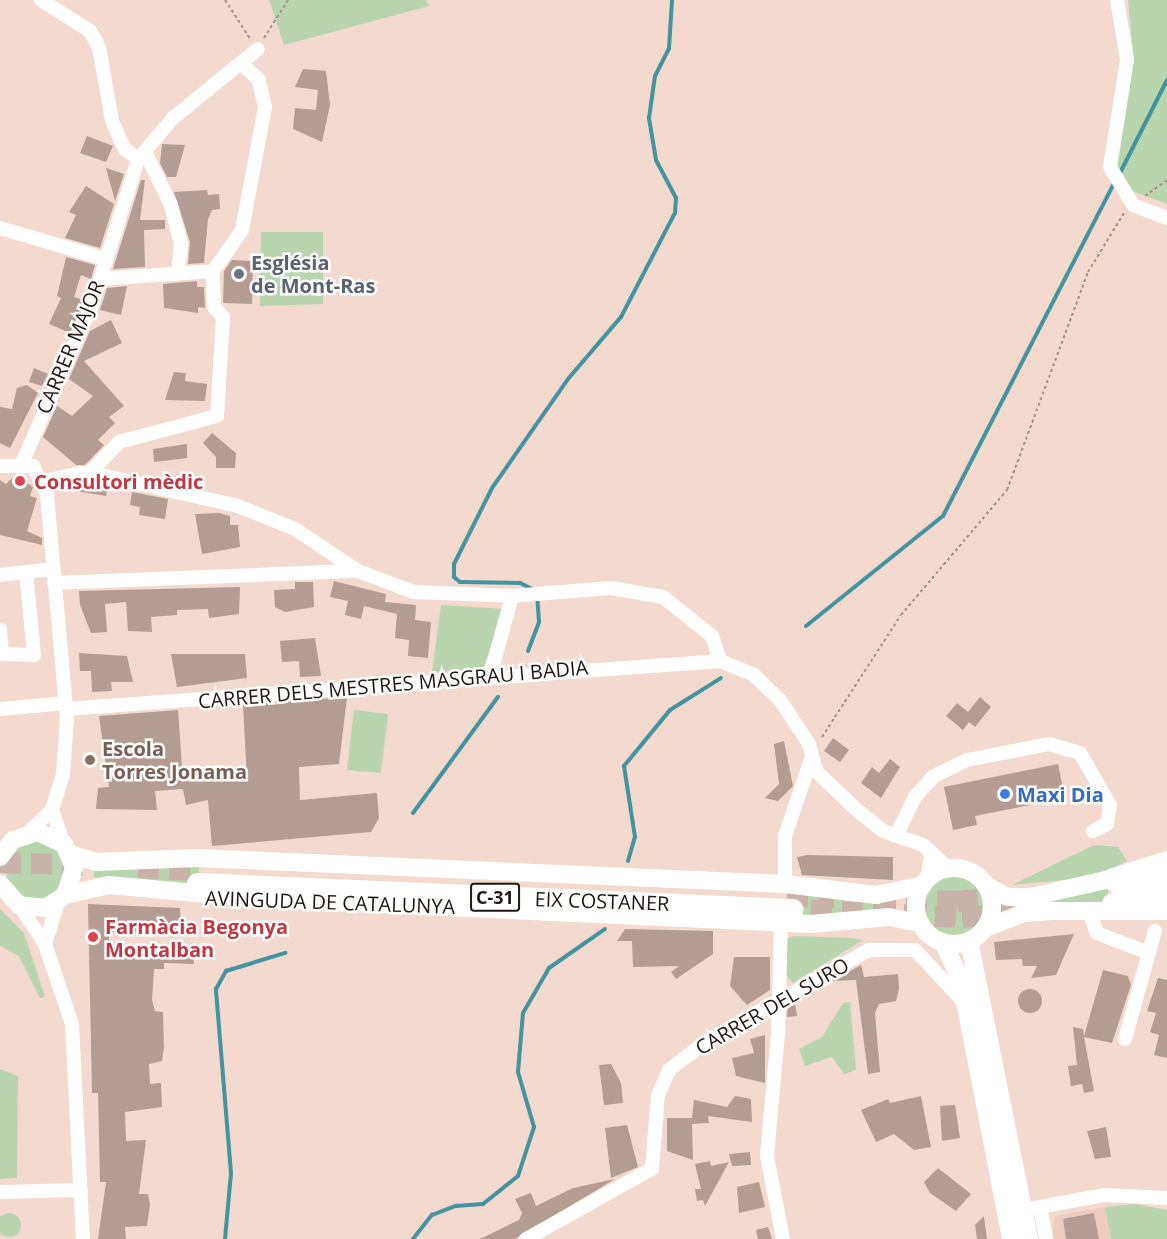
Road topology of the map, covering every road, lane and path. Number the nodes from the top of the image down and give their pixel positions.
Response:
1 (41, 0) edge
2 (225, 0) edge
3 (288, 0) edge
4 (1117, 0) edge
5 (258, 49) junction
6 (242, 64) junction
7 (142, 157) junction
8 (1167, 180) edge
9 (1133, 206) junction
10 (1167, 218) edge
11 (0, 228) edge
12 (105, 259) junction
13 (213, 271) junction
14 (178, 273) junction
15 (100, 279) junction
16 (0, 465) edge
17 (21, 465) junction
18 (89, 474) junction
19 (43, 481) junction
20 (333, 554) junction
21 (53, 569) junction
22 (358, 571) junction
23 (26, 572) junction
24 (323, 572) junction
25 (0, 575) edge
26 (54, 583) junction
27 (519, 595) junction
28 (0, 629) edge
29 (720, 661) junction
30 (490, 676) junction
31 (66, 706) junction
32 (0, 709) edge
33 (812, 756) junction
34 (52, 810) junction
35 (1093, 831) dead end
36 (27, 833) junction
37 (896, 836) junction
38 (67, 849) junction
39 (1, 853) edge
40 (931, 855) junction
41 (1167, 861) edge
42 (950, 869) junction
43 (199, 876) tunnel mouth
44 (1167, 877) edge
45 (925, 882) junction
46 (0, 884) edge
47 (986, 885) junction
48 (1111, 890) junction
49 (1167, 897) edge
50 (62, 898) junction
51 (786, 902) junction
52 (19, 905) junction
53 (1167, 911) edge
54 (1090, 913) junction
55 (920, 923) junction
56 (985, 928) junction
57 (1155, 931) dead end
58 (969, 941) junction
59 (943, 942) junction
60 (45, 944) junction
61 (1148, 953) junction
62 (780, 998) junction
63 (965, 1003) junction
64 (1125, 1039) dead end
65 (81, 1190) junction
66 (0, 1191) edge
67 (1167, 1198) edge
68 (1031, 1208) junction
69 (83, 1239) edge
70 (526, 1239) edge
71 (783, 1239) edge
72 (1011, 1239) edge
73 (1029, 1239) edge
74 (1046, 1239) edge

1 - 7 street
2 - 5 path
3 - 5 path
4 - 9 street
5 - 6 street, CARRER MAJOR
6 - 7 street, CARRER MAJOR
6 - 13 street
7 - 12 street, CARRER MAJOR
7 - 14 street
8 - 9 path
9 - 10 street
9 - 33 path
11 - 12 street
12 - 15 street, CARRER MAJOR
13 - 14 street
13 - 18 street
14 - 15 street
15 - 17 street, CARRER MAJOR
16 - 17 street
17 - 19 street
18 - 19 street
18 - 20 street
19 - 21 street
20 - 22 street
20 - 24 street
21 - 23 street
21 - 26 street
22 - 24 street
22 - 27 street
23 - 25 street
23 - 28 street
24 - 26 street
26 - 31 street
27 - 29 street
27 - 30 street
29 - 30 street, CARRER DELS MESTRES MASGRAU I BADIA
29 - 33 street
30 - 31 street, CARRER DELS MESTRES MASGRAU I BADIA
31 - 32 street, CARRER DELS MESTRES MASGRAU I BADIA
31 - 34 street
33 - 37 street
33 - 51 street
34 - 36 street
34 - 38 street
35 - 37 street
36 - 38 main road, AVINGUDA DE CATALUNYA
36 - 39 main road
37 - 40 street
38 - 50 main road
38 - 51 main road, AVINGUDA DE CATALUNYA
40 - 42 street
40 - 45 street
41 - 48 highway
42 - 45 main road
42 - 47 main road
43 - 51 highway, EIX COSTANER / C-31
44 - 48 highway
45 - 51 main road, AVINGUDA DE CATALUNYA
45 - 55 main road
46 - 52 main road
47 - 48 main road
47 - 56 main road
48 - 49 highway
50 - 51 main road, AVINGUDA DE CATALUNYA
50 - 52 main road, AVINGUDA DE CATALUNYA
50 - 60 street
51 - 55 main road, AVINGUDA DE CATALUNYA
51 - 62 street
52 - 60 street
53 - 54 main road
54 - 56 main road
54 - 61 street
55 - 59 main road
56 - 58 main road
57 - 61 street
58 - 59 main road
58 - 68 main road
59 - 63 main road
60 - 65 street
61 - 64 street
62 - 63 street, CARRER DEL SURO
62 - 70 street, CARRER DEL SURO
62 - 71 street
63 - 72 main road
65 - 66 street
65 - 69 street
67 - 68 street
68 - 73 main road
68 - 74 street

